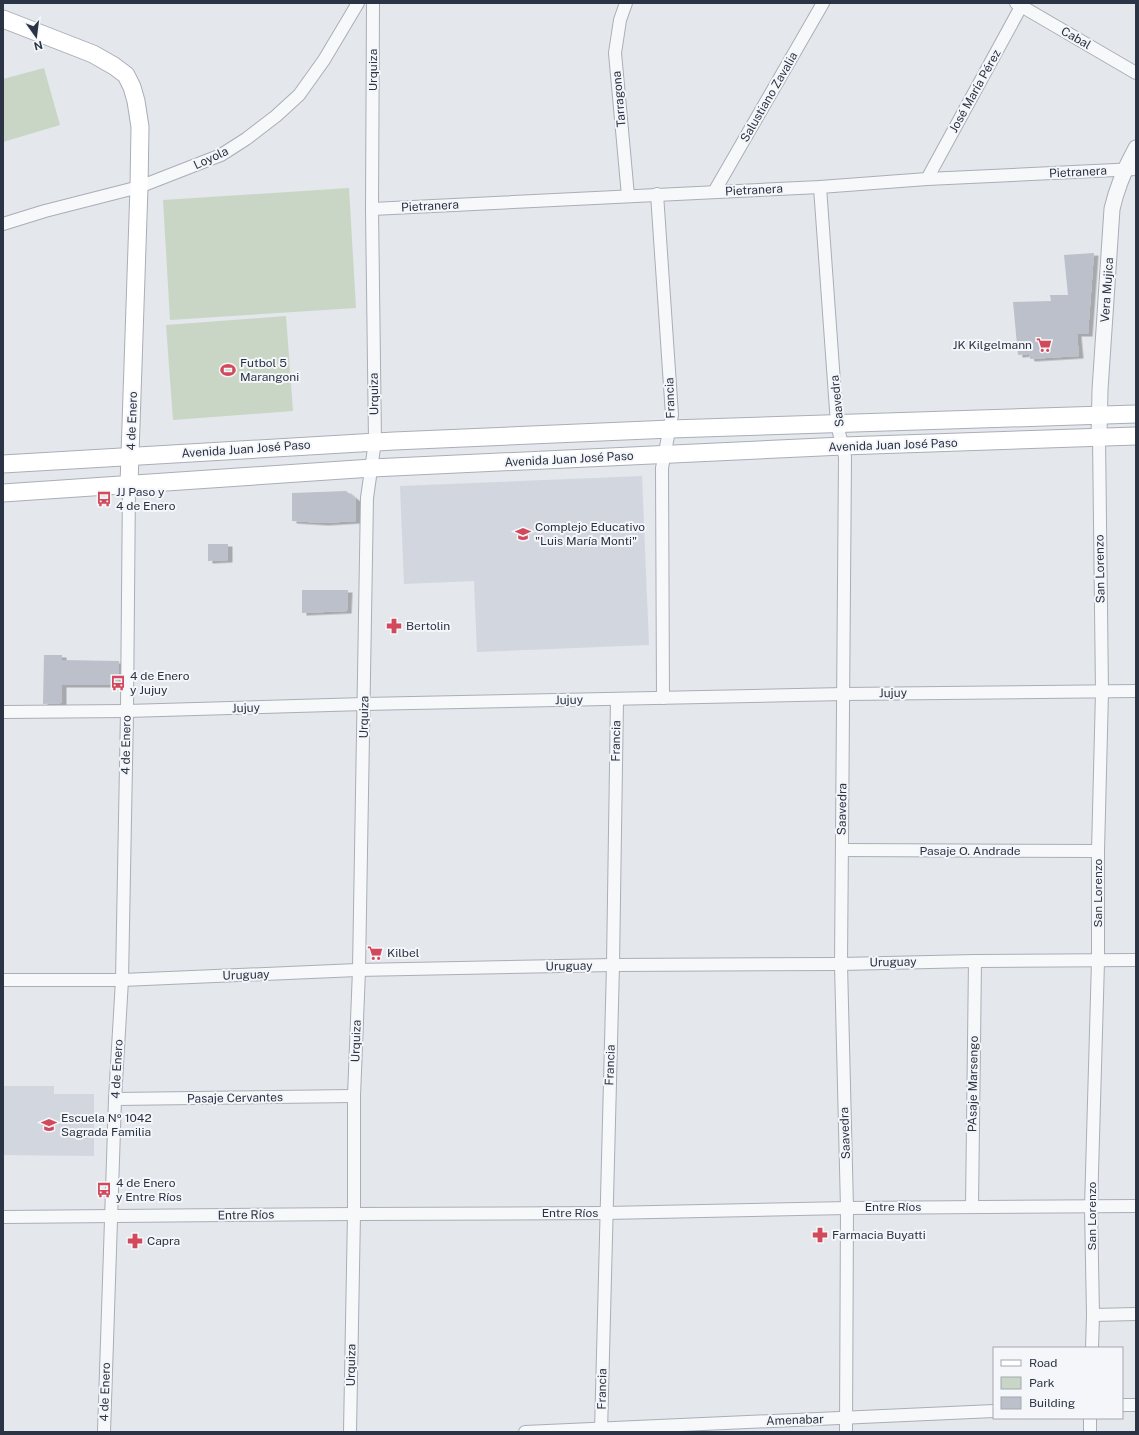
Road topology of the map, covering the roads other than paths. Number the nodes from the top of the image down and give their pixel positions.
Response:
1 (358, 3) edge
2 (373, 3) edge
3 (626, 3) edge
4 (823, 3) edge
5 (1020, 4) edge
6 (3, 19) edge
7 (1136, 73) edge
8 (1136, 148) edge
9 (1130, 170) edge
10 (928, 179) junction
11 (139, 187) junction
12 (820, 187) junction
13 (714, 192) junction
14 (657, 194) junction
15 (628, 196) junction
16 (372, 209) junction
17 (3, 224) edge
18 (1136, 414) edge
19 (1100, 416) junction
20 (837, 424) junction
21 (671, 429) junction
22 (1136, 436) edge
23 (1099, 437) junction
24 (375, 441) junction
25 (843, 446) junction
26 (666, 454) junction
27 (131, 457) junction
28 (3, 464) edge
29 (372, 468) junction
30 (129, 484) junction
31 (3, 493) edge
32 (1136, 691) edge
33 (1102, 692) junction
34 (844, 694) junction
35 (663, 698) junction
36 (617, 699) junction
37 (364, 704) junction
38 (127, 711) junction
39 (3, 712) edge
40 (842, 850) junction
41 (1098, 851) junction
42 (975, 960) junction
43 (1136, 960) edge
44 (1098, 961) junction
45 (841, 964) junction
46 (613, 965) junction
47 (359, 970) junction
48 (3, 980) edge
49 (122, 980) junction
50 (354, 1096) junction
51 (115, 1099) junction
52 (1136, 1206) edge
53 (972, 1207) junction
54 (847, 1208) junction
55 (1091, 1208) junction
56 (606, 1213) junction
57 (354, 1214) junction
58 (111, 1216) junction
59 (3, 1217) edge
60 (1136, 1314) edge
61 (1092, 1315) junction
62 (1092, 1347) edge
63 (1136, 1404) edge
64 (1123, 1405) edge
65 (993, 1411) edge
66 (847, 1418) junction
67 (1090, 1419) edge
68 (601, 1430) edge
69 (104, 1432) edge
70 (350, 1432) edge
71 (525, 1432) edge
72 (846, 1432) edge
73 (1090, 1432) edge

1 - 11 street, Loyola
2 - 16 street, Urquiza
3 - 15 street, Tarragona
4 - 13 street, Salustiano Zavalia
5 - 7 street, Cabal
5 - 10 street, José María Pérez
6 - 11 main road, 4 de Enero
8 - 9 street, Vera Mujica
9 - 10 street, Pietranera
9 - 19 street, Vera Mujica
10 - 12 street, Pietranera
11 - 17 street, Loyola
11 - 27 main road, 4 de Enero
12 - 13 street, Pietranera
12 - 20 street, Saavedra
13 - 14 street, Pietranera
14 - 15 street, Pietranera
14 - 21 street, Francia
15 - 16 street, Pietranera
16 - 24 street, Urquiza
18 - 19 main road, Avenida Juan José Paso
19 - 20 main road, Avenida Juan José Paso
19 - 23 street, Vera Mujica
20 - 21 main road, Avenida Juan José Paso
20 - 25 street, Saavedra
21 - 24 main road, Avenida Juan José Paso
21 - 26 street, Francia
22 - 23 main road, Avenida Juan José Paso
23 - 25 main road, Avenida Juan José Paso
23 - 33 street, San Lorenzo
24 - 27 main road, Avenida Juan José Paso
24 - 29 street, Urquiza
25 - 26 main road, Avenida Juan José Paso
25 - 34 street, Saavedra
26 - 29 main road, Avenida Juan José Paso
26 - 35 street, Francia
27 - 28 main road, Avenida Juan José Paso
27 - 30 main road, 4 de Enero
29 - 30 main road, Avenida Juan José Paso
29 - 37 street, Urquiza
30 - 31 main road, Avenida Juan José Paso
30 - 38 street, 4 de Enero
32 - 33 street, Jujuy
33 - 34 street, Jujuy
33 - 41 street, San Lorenzo
34 - 35 street, Jujuy
34 - 40 street, Saavedra
35 - 36 street, Jujuy
36 - 37 street, Jujuy
36 - 46 street, Francia
37 - 38 street, Jujuy
37 - 47 street, Urquiza
38 - 39 street, Jujuy
38 - 49 street, 4 de Enero
40 - 41 street, Pasaje O. Andrade
40 - 45 street, Saavedra
41 - 44 street, San Lorenzo
42 - 44 street, Uruguay
42 - 45 street, Uruguay
42 - 53 street, PAsaje Marsengo
43 - 44 street, Uruguay
44 - 55 street, San Lorenzo
45 - 46 street, Uruguay
45 - 54 street, Saavedra
46 - 47 street, Uruguay
46 - 56 street, Francia
47 - 49 street, Uruguay
47 - 50 street, Urquiza
48 - 49 street, Uruguay
49 - 51 street, 4 de Enero
50 - 51 street, Pasaje Cervantes
50 - 57 street, Urquiza
51 - 58 street, 4 de Enero
52 - 55 street, Entre Ríos
53 - 54 street, Entre Ríos
53 - 55 street, Entre Ríos
54 - 56 street, Entre Ríos
54 - 66 street, Saavedra
55 - 61 street, San Lorenzo
56 - 57 street, Entre Ríos
56 - 68 street, Francia
57 - 58 street, Entre Ríos
57 - 70 street, Urquiza
58 - 59 street, Entre Ríos
58 - 69 street, 4 de Enero
60 - 61 street
61 - 62 street, San Lorenzo
63 - 64 street
65 - 66 street, Amenabar
66 - 68 street, Amenabar
66 - 72 street, Saavedra
67 - 73 street
68 - 71 street, Amenabar

